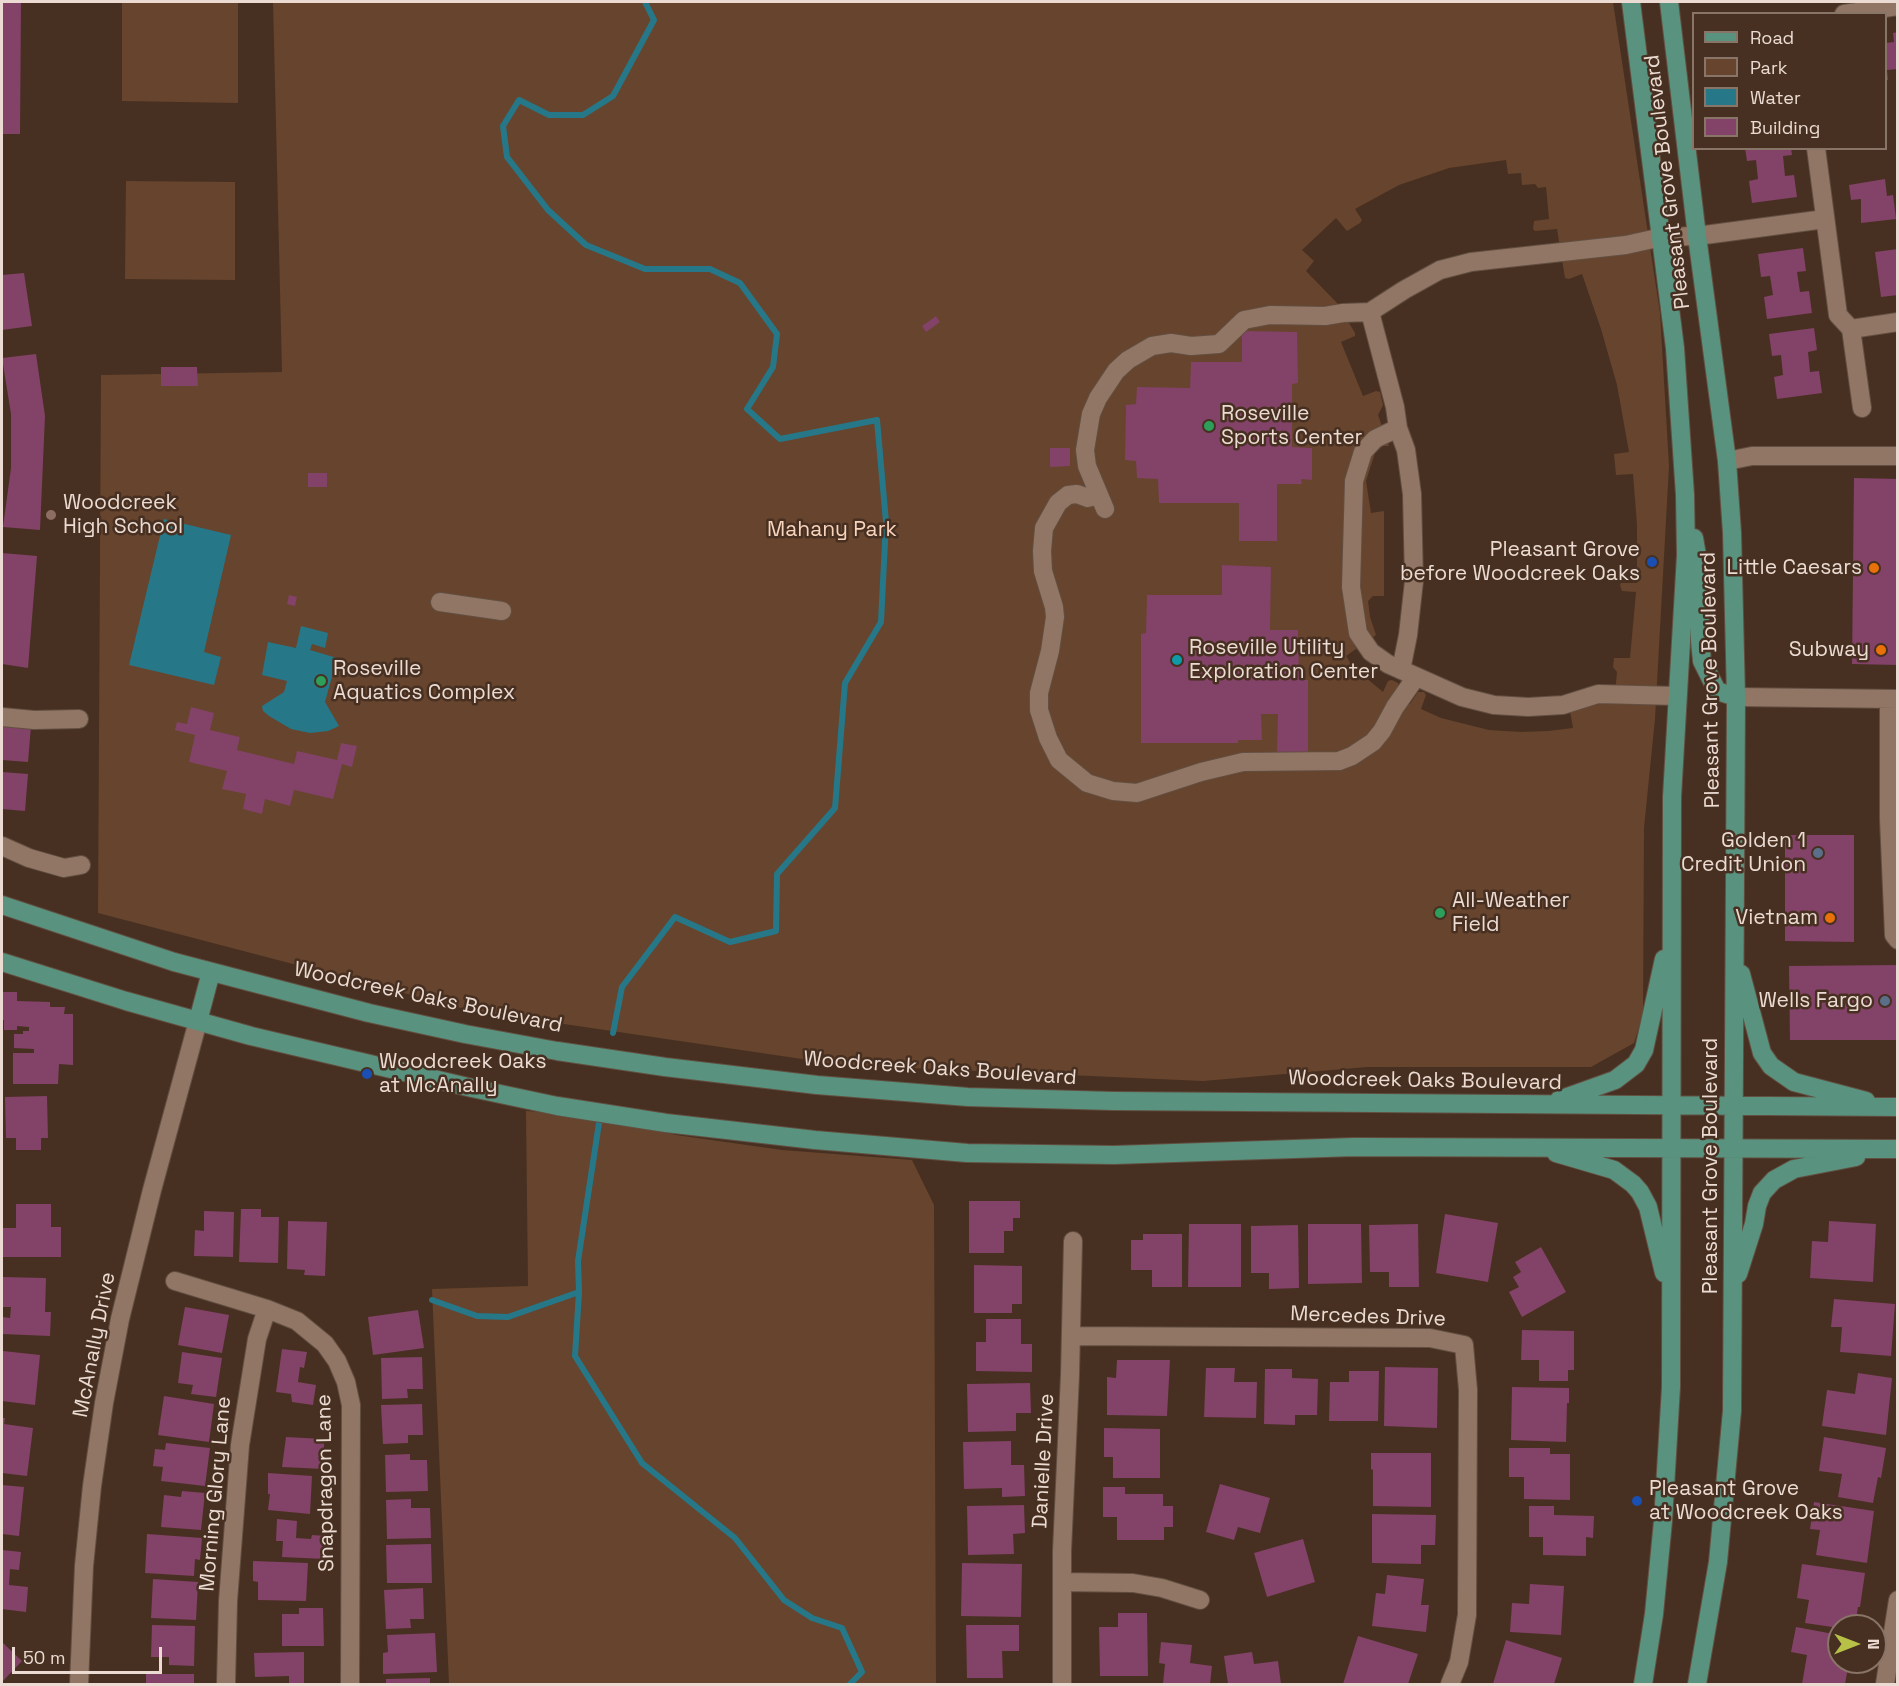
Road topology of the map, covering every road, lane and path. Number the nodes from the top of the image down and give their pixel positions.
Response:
1 (1631, 2) edge
2 (1669, 2) edge
3 (1898, 6) edge
4 (1858, 12) edge
5 (1816, 150) edge
6 (1826, 219) junction
7 (1697, 236) junction
8 (1662, 237) junction
9 (1370, 312) junction
10 (1898, 322) edge
11 (1851, 329) junction
12 (1862, 408) dead end
13 (1398, 428) junction
14 (1898, 456) edge
15 (1727, 460) junction
16 (1685, 495) junction
17 (441, 602) dead end
18 (502, 611) dead end
19 (1409, 674) junction
20 (1677, 696) junction
21 (1736, 697) junction
22 (1893, 699) edge
23 (2, 717) edge
24 (79, 719) dead end
25 (2, 846) edge
26 (81, 865) dead end
27 (2, 905) edge
28 (1671, 928) junction
29 (1898, 940) edge
30 (1734, 949) junction
31 (2, 962) edge
32 (211, 972) junction
33 (198, 1021) junction
34 (1545, 1104) junction
35 (1671, 1106) junction
36 (1734, 1106) junction
37 (1894, 1107) edge
38 (1543, 1148) junction
39 (1671, 1149) junction
40 (1733, 1149) junction
41 (1896, 1149) edge
42 (1072, 1240) dead end
43 (175, 1281) dead end
44 (1732, 1290) junction
45 (1671, 1304) junction
46 (267, 1309) junction
47 (1071, 1336) junction
48 (1062, 1582) junction
49 (1200, 1600) dead end
50 (1898, 1600) edge
51 (1648, 1657) junction
52 (1890, 1679) edge
53 (79, 1684) edge
54 (226, 1684) edge
55 (350, 1684) edge
56 (1062, 1684) edge
57 (1450, 1684) edge
58 (1643, 1684) edge
59 (1653, 1684) edge
60 (1697, 1684) edge

1 - 8 main road, Pleasant Grove Boulevard
2 - 7 main road, Pleasant Grove Boulevard
3 - 4 street
5 - 6 street
6 - 7 street
6 - 11 street
7 - 8 street
7 - 15 main road, Pleasant Grove Boulevard
8 - 9 street
8 - 16 main road, Pleasant Grove Boulevard
9 - 13 street
9 - 19 street
10 - 11 street
11 - 12 street
13 - 19 street
13 - 19 street
14 - 15 street
15 - 21 main road, Pleasant Grove Boulevard
16 - 20 main road, Pleasant Grove Boulevard
16 - 21 main road
17 - 18 street
19 - 20 street
20 - 28 main road, Pleasant Grove Boulevard
21 - 22 street
21 - 30 main road, Pleasant Grove Boulevard
22 - 29 street
23 - 24 street
25 - 26 street
27 - 32 main road, Woodcreek Oaks Boulevard
28 - 34 main road
28 - 35 main road, Pleasant Grove Boulevard
30 - 36 main road, Pleasant Grove Boulevard
30 - 37 main road
31 - 33 main road
32 - 33 main road
32 - 34 main road, Woodcreek Oaks Boulevard
33 - 38 main road
33 - 53 street, McAnally Drive
34 - 35 main road, Woodcreek Oaks Boulevard
35 - 36 main road, Woodcreek Oaks Boulevard
35 - 39 main road, Pleasant Grove Boulevard
36 - 37 main road, Woodcreek Oaks Boulevard
36 - 40 main road, Pleasant Grove Boulevard
38 - 39 main road
38 - 45 main road
39 - 40 main road
39 - 45 main road, Pleasant Grove Boulevard
40 - 41 main road
40 - 44 main road, Pleasant Grove Boulevard
41 - 44 main road
42 - 47 street, Danielle Drive
43 - 46 street, Snapdragon Lane
44 - 60 main road, Pleasant Grove Boulevard
45 - 51 main road, Pleasant Grove Boulevard
46 - 54 street, Morning Glory Lane
46 - 55 street, Snapdragon Lane
47 - 48 street, Danielle Drive
47 - 57 street, Mercedes Drive
48 - 49 street
48 - 56 street, Danielle Drive
50 - 52 street
51 - 58 main road, Pleasant Grove Boulevard
51 - 59 street

